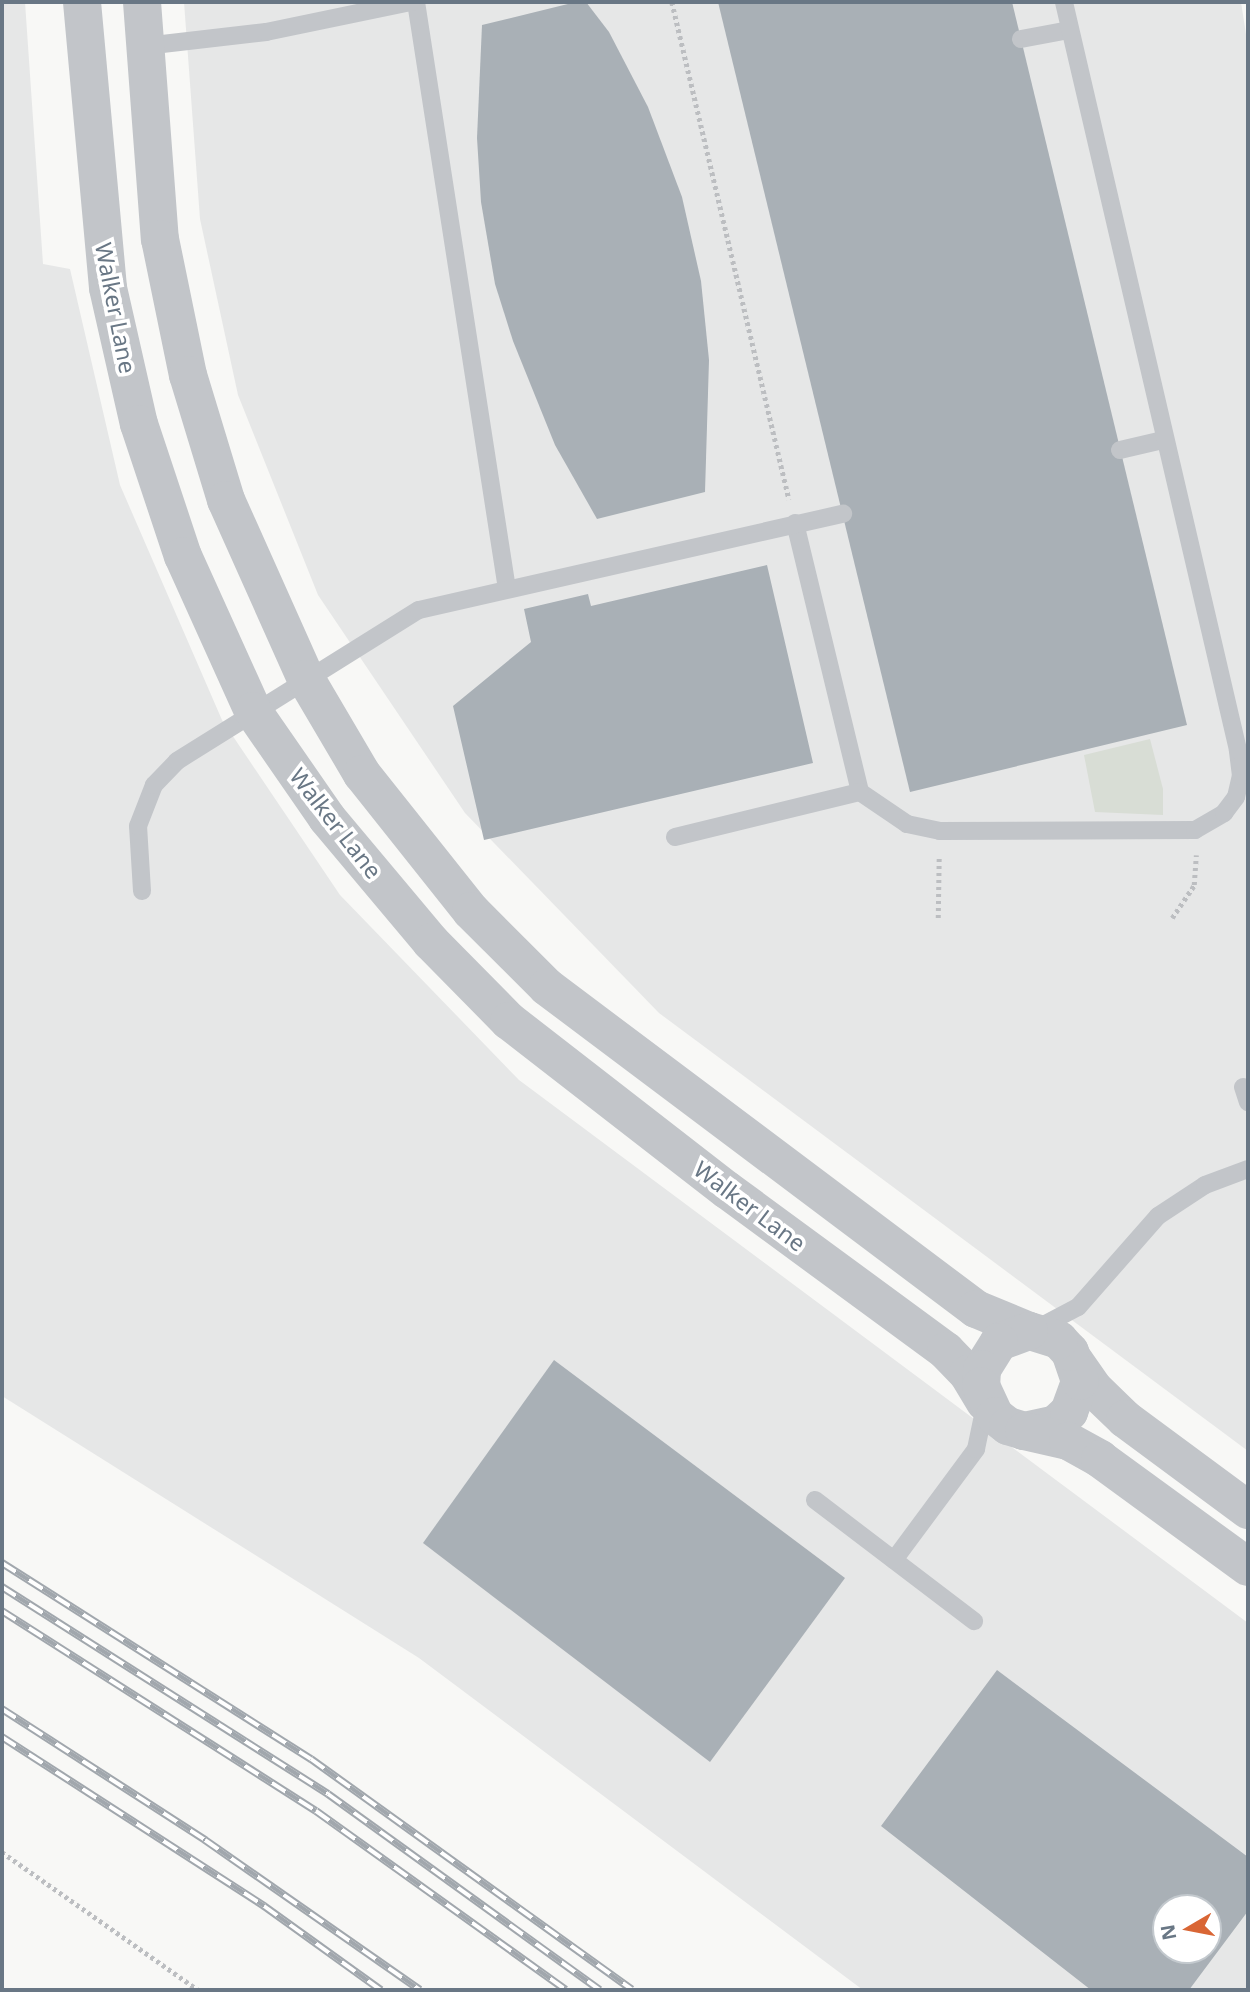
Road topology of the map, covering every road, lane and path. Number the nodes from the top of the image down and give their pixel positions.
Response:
1 (82, 2) edge
2 (142, 2) edge
3 (411, 2) edge
4 (416, 2) edge
5 (672, 2) edge
6 (1064, 2) edge
7 (1069, 30) junction
8 (1021, 40) dead end
9 (145, 46) junction
10 (1163, 440) junction
11 (1121, 450) dead end
12 (843, 514) dead end
13 (795, 523) junction
14 (507, 589) junction
15 (306, 679) junction
16 (253, 711) junction
17 (860, 792) junction
18 (1195, 830) junction
19 (940, 831) junction
20 (676, 837) dead end
21 (142, 891) dead end
22 (1172, 918) dead end
23 (938, 919) dead end
24 (1248, 1169) edge
25 (1078, 1307) junction
26 (1028, 1331) junction
27 (1073, 1359) junction
28 (985, 1402) junction
29 (1024, 1431) junction
30 (975, 1449) junction
31 (815, 1500) dead end
32 (1248, 1510) edge
33 (894, 1560) junction
34 (1248, 1567) edge
35 (974, 1621) dead end
36 (2, 1852) edge
37 (198, 1990) edge

1 - 16 street, Walker Lane
2 - 9 street
3 - 9 lane
4 - 14 lane
5 - 13 path
6 - 7 lane
7 - 8 lane
7 - 10 lane
9 - 15 street
10 - 11 lane
10 - 18 lane
12 - 13 lane
13 - 14 lane
13 - 17 lane
14 - 15 lane
15 - 16 lane
15 - 26 street
16 - 21 lane
16 - 28 street, Walker Lane
17 - 19 lane
17 - 20 lane
18 - 19 lane
18 - 22 path
19 - 23 path
24 - 25 lane
25 - 26 lane
25 - 27 lane
26 - 27 street
26 - 28 street
27 - 29 street
27 - 32 street
28 - 29 street, Walker Lane
28 - 30 lane
29 - 30 lane
29 - 34 street, Walker Lane
30 - 33 lane
31 - 33 lane
33 - 35 lane
36 - 37 path

